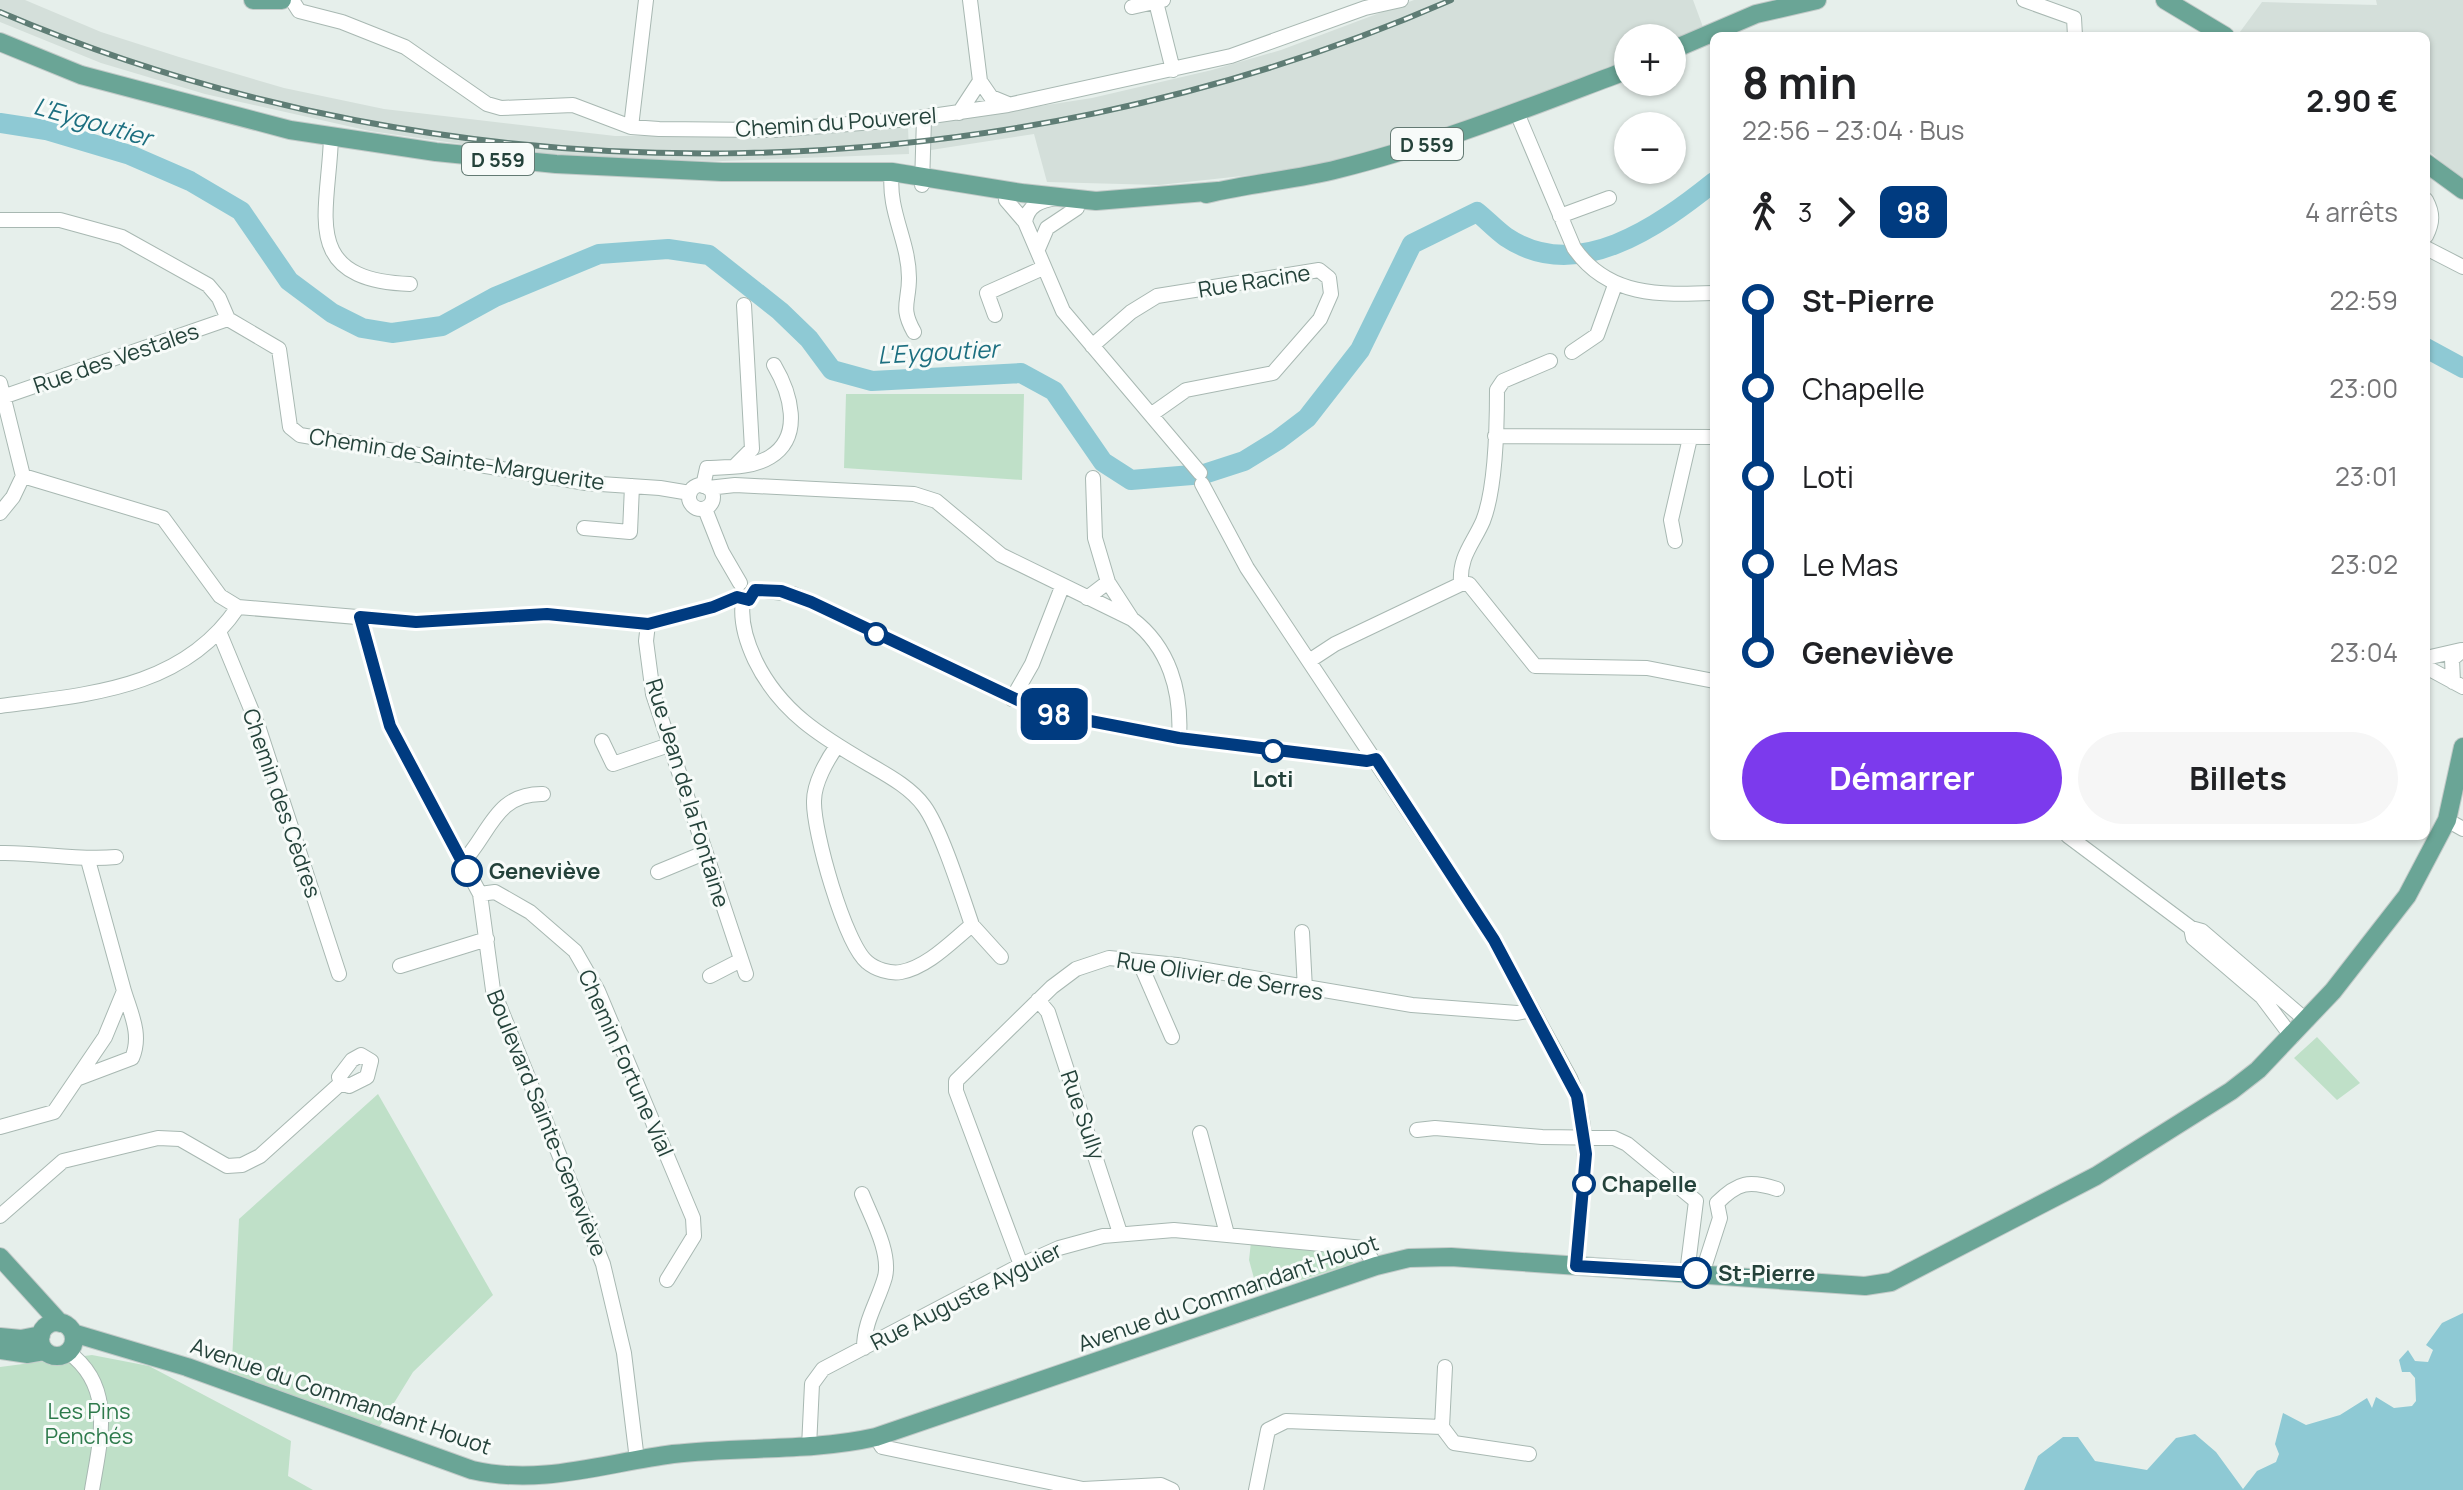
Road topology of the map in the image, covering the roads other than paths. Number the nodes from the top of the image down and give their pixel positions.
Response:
1 (253, 0) edge
2 (282, 0) edge
3 (292, 0) edge
4 (646, 0) edge
5 (970, 0) edge
6 (1401, 0) edge
7 (1817, 0) edge
8 (2024, 0) edge
9 (2165, 0) edge
10 (1160, 1) edge
11 (1364, 4) edge
12 (1132, 7) dead end
13 (1714, 32) edge
14 (2076, 32) edge
15 (2218, 32) edge
16 (1710, 34) edge
17 (0, 42) edge
18 (1686, 44) edge
19 (1173, 70) junction
20 (1614, 75) edge
21 (980, 81) junction
22 (1008, 105) junction
23 (959, 113) junction
24 (1517, 113) junction
25 (924, 118) junction
26 (631, 127) junction
27 (338, 138) junction
28 (2430, 168) edge
29 (892, 176) junction
30 (922, 180) junction
31 (2463, 190) edge
32 (1218, 191) junction
33 (1609, 198) dead end
34 (1006, 200) junction
35 (1049, 204) junction
36 (2430, 207) edge
37 (1560, 216) junction
38 (0, 220) edge
39 (1025, 222) junction
40 (2430, 228) edge
41 (1038, 249) junction
42 (2430, 250) edge
43 (2463, 267) edge
44 (1043, 268) junction
45 (410, 284) dead end
46 (1615, 285) junction
47 (1710, 293) edge
48 (744, 305) dead end
49 (995, 315) dead end
50 (228, 319) junction
51 (914, 332) dead end
52 (1092, 346) junction
53 (1572, 352) dead end
54 (1550, 361) dead end
55 (774, 365) dead end
56 (1, 393) edge
57 (1152, 414) junction
58 (1495, 436) junction
59 (1710, 437) edge
60 (1690, 438) junction
61 (731, 468) junction
62 (23, 476) junction
63 (1093, 478) dead end
64 (632, 486) junction
65 (700, 489) junction
66 (0, 513) edge
67 (584, 528) dead end
68 (1675, 541) dead end
69 (1108, 582) junction
70 (1461, 584) junction
71 (1062, 587) junction
72 (740, 594) junction
73 (1087, 598) junction
74 (238, 607) junction
75 (360, 617) junction
76 (1132, 619) junction
77 (648, 624) junction
78 (220, 634) junction
79 (2462, 650) edge
80 (2430, 657) edge
81 (1309, 661) junction
82 (2430, 669) edge
83 (1710, 680) edge
84 (2458, 684) edge
85 (1012, 699) junction
86 (0, 706) edge
87 (1179, 738) junction
88 (602, 741) dead end
89 (669, 745) junction
90 (837, 746) junction
91 (2463, 747) edge
92 (1376, 759) junction
93 (543, 794) dead end
94 (2455, 824) edge
95 (2432, 839) edge
96 (2073, 840) edge
97 (0, 853) edge
98 (704, 853) junction
99 (116, 857) dead end
100 (88, 860) junction
101 (462, 863) junction
102 (658, 872) dead end
103 (480, 894) junction
104 (972, 925) junction
105 (2191, 928) junction
106 (1302, 932) dead end
107 (487, 939) junction
108 (1001, 957) dead end
109 (1139, 961) junction
110 (400, 966) dead end
111 (339, 974) dead end
112 (710, 976) dead end
113 (1305, 989) junction
114 (124, 991) junction
115 (1038, 1000) junction
116 (1532, 1010) junction
117 (2307, 1021) junction
118 (1172, 1037) dead end
119 (2292, 1037) junction
120 (79, 1078) junction
121 (341, 1083) dead end
122 (0, 1127) edge
123 (1417, 1130) dead end
124 (1200, 1133) dead end
125 (1585, 1137) junction
126 (1777, 1189) dead end
127 (862, 1194) dead end
128 (1696, 1201) junction
129 (1717, 1203) junction
130 (0, 1216) edge
131 (1120, 1233) junction
132 (1227, 1234) junction
133 (0, 1257) edge
134 (1021, 1265) junction
135 (1376, 1266) junction
136 (1576, 1266) junction
137 (1695, 1273) junction
138 (667, 1280) dead end
139 (0, 1337) edge
140 (57, 1339) junction
141 (864, 1348) junction
142 (0, 1350) edge
143 (1445, 1367) dead end
144 (1442, 1427) junction
145 (876, 1437) junction
146 (809, 1447) junction
147 (1529, 1454) dead end
148 (637, 1460) junction
149 (92, 1490) edge
150 (1172, 1490) edge
151 (1256, 1490) edge

1 - 2 main road
3 - 26 street, Chemin du Pouverel
4 - 26 street
5 - 21 street
6 - 11 street, Chemin du Pouverel
7 - 13 main road
8 - 14 street
9 - 15 main road
10 - 12 street
10 - 19 street
11 - 19 street, Chemin du Pouverel
16 - 18 main road
17 - 27 main road, D 559
19 - 22 street, Chemin du Pouverel
20 - 24 main road, D 559
21 - 22 street
21 - 23 street
22 - 23 street, Chemin du Pouverel
23 - 25 street, Chemin du Pouverel
24 - 32 main road, D 559
24 - 37 street
25 - 26 street, Chemin du Pouverel
25 - 30 street
27 - 29 main road, D 559
27 - 45 street
28 - 31 main road
29 - 30 main road, D 559
29 - 51 street
30 - 34 main road, D 559
30 - 35 main road, D 559
32 - 35 main road, D 559
32 - 35 main road, D 559
33 - 37 street
34 - 35 main road, D 559
34 - 39 street
35 - 39 street
35 - 41 street
36 - 40 street
37 - 46 street
38 - 50 street, Chemin de Sainte-Marguerite
39 - 41 street
41 - 44 street
42 - 43 street
44 - 49 street
44 - 52 street
46 - 47 street
46 - 53 street
48 - 61 street
50 - 56 street, Rue des Vestales
50 - 64 street, Chemin de Sainte-Marguerite
52 - 57 street
52 - 57 street, Rue Racine
54 - 58 street
55 - 61 street
56 - 62 street
57 - 81 street
58 - 60 street
58 - 70 street
59 - 60 street
60 - 68 street
61 - 65 street
62 - 66 street
62 - 74 street
63 - 69 street
64 - 65 street, Chemin de Sainte-Marguerite
64 - 67 street
65 - 71 street, Chemin de Sainte-Marguerite
65 - 72 street
69 - 73 street
69 - 76 street
70 - 81 street
70 - 83 street
71 - 73 street, Chemin de Sainte-Marguerite
71 - 85 street
72 - 77 street
72 - 85 street
72 - 90 street
73 - 76 street, Chemin de Sainte-Marguerite
74 - 75 street
74 - 78 street
75 - 77 street
75 - 101 street, Boulevard Sainte-Geneviève
76 - 87 street
77 - 89 street, Rue Jean de la Fontaine
78 - 86 street
78 - 111 street, Chemin des Cèdres
79 - 80 street
79 - 84 street
81 - 92 street
82 - 84 street
85 - 87 street
87 - 92 street
88 - 89 street
89 - 98 street, Rue Jean de la Fontaine
90 - 104 street
90 - 104 street
91 - 94 main road, Avenue du Commandant Houot
92 - 116 street
93 - 101 street
94 - 95 main road, Avenue du Commandant Houot
95 - 117 main road, Avenue du Commandant Houot
96 - 105 street
97 - 100 street
98 - 102 street
98 - 112 street, Rue Jean de la Fontaine
99 - 100 street
100 - 114 street
101 - 103 street, Boulevard Sainte-Geneviève
103 - 107 street, Boulevard Sainte-Geneviève
103 - 138 street, Chemin Fortune Vial
104 - 108 street
105 - 117 street
105 - 119 street
106 - 113 street
107 - 110 street
107 - 148 street, Boulevard Sainte-Geneviève
109 - 113 street, Rue Olivier de Serres
109 - 115 street, Rue Olivier de Serres
109 - 118 street
113 - 116 street, Rue Olivier de Serres
114 - 120 street
114 - 120 street
115 - 131 street, Rue Sully
115 - 134 street, Rue Olivier de Serres
116 - 125 street
117 - 119 main road, Avenue du Commandant Houot
119 - 137 main road, Avenue du Commandant Houot
120 - 122 street
121 - 130 street
123 - 125 street
124 - 132 street
125 - 128 street
125 - 136 street
126 - 129 street
127 - 141 street
128 - 129 street
128 - 137 street
129 - 137 street
131 - 132 street, Rue Auguste Ayguier
131 - 134 street, Rue Auguste Ayguier
132 - 135 street, Rue Auguste Ayguier
133 - 140 main road
134 - 141 street, Rue Auguste Ayguier
135 - 136 main road, Avenue du Commandant Houot
135 - 145 main road, Avenue du Commandant Houot
136 - 137 main road, Avenue du Commandant Houot
139 - 140 main road
140 - 142 main road
140 - 148 main road, Avenue du Commandant Houot
140 - 149 street
141 - 146 street, Rue Auguste Ayguier
143 - 144 street
144 - 147 street
144 - 151 street
145 - 146 main road, Avenue du Commandant Houot
145 - 150 street
146 - 148 main road, Avenue du Commandant Houot

